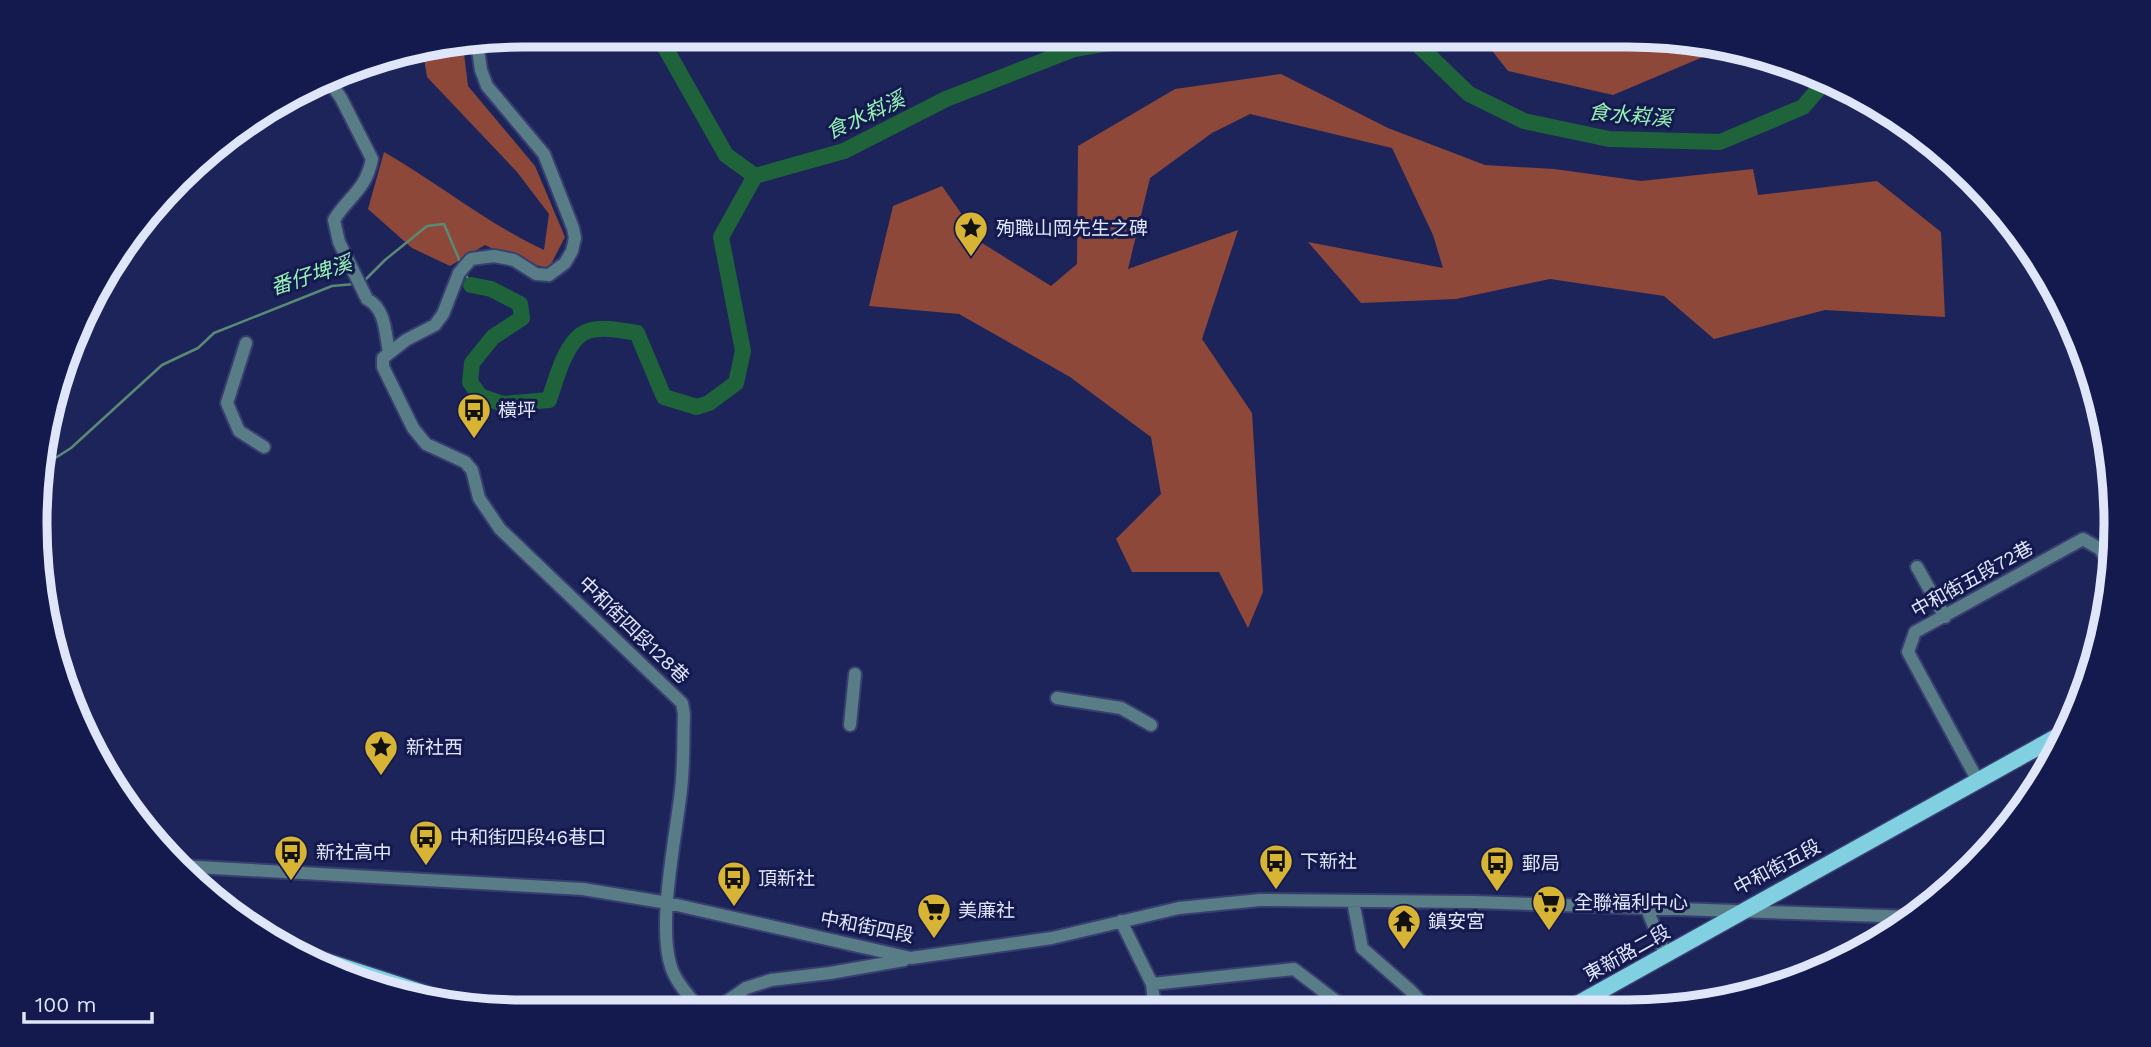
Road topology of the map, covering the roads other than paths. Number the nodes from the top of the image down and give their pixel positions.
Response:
1 (478, 49) edge
2 (333, 87) edge
3 (246, 344) dead end
4 (389, 352) junction
5 (264, 447) dead end
6 (2103, 554) edge
7 (1917, 567) dead end
8 (1945, 617) junction
9 (855, 674) dead end
10 (1057, 698) dead end
11 (849, 724) dead end
12 (1151, 725) dead end
13 (2052, 739) edge
14 (1978, 781) junction
15 (195, 868) edge
16 (1353, 901) junction
17 (1473, 902) joint
18 (668, 903) junction
19 (1647, 909) junction
20 (1741, 912) junction
21 (1886, 916) junction
22 (1896, 916) edge
23 (1121, 921) junction
24 (1886, 923) edge
25 (1665, 956) junction
26 (911, 958) junction
27 (1152, 984) junction
28 (693, 1000) edge
29 (729, 1000) edge
30 (1154, 1000) edge
31 (1335, 1000) edge
32 (1420, 1000) edge
33 (1585, 1000) edge

1 - 4 street
2 - 4 street
3 - 5 street
4 - 18 street, 中和街四段128巷
6 - 8 street, 中和街五段72巷
7 - 8 street
8 - 14 street, 中和街五段72巷
9 - 11 street
10 - 12 street
13 - 14 main road, 中和街五段
14 - 20 main road, 中和街五段
15 - 18 street, 中和街四段
16 - 17 street, 中和街四段
16 - 23 street, 中和街四段
16 - 32 street
17 - 19 street, 中和街五段
18 - 26 street, 中和街四段
18 - 28 street, 中和街四段128巷
19 - 20 street, 中和街五段
19 - 25 street
20 - 21 street
20 - 25 main road, 東新路二段
21 - 22 street
21 - 24 street
23 - 26 street, 中和街四段
23 - 27 street
25 - 33 main road, 東新路二段
26 - 29 street
27 - 30 street
27 - 31 street

